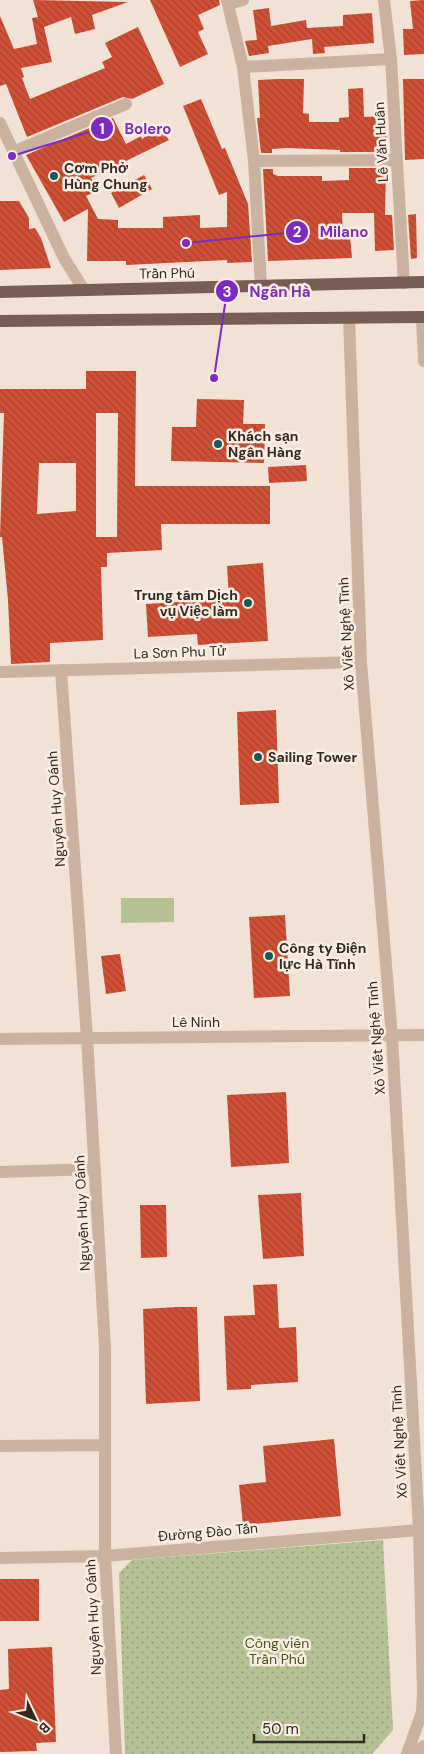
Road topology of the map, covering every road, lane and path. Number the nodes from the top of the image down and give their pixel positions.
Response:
1 (243, 0) edge
2 (384, 0) edge
3 (227, 2) edge
4 (391, 58) junction
5 (243, 67) junction
6 (126, 104) dead end
7 (0, 123) edge
8 (13, 152) junction
9 (396, 160) junction
10 (254, 161) junction
11 (424, 282) edge
12 (404, 283) junction
13 (261, 286) junction
14 (84, 290) junction
15 (0, 292) edge
16 (423, 317) edge
17 (349, 318) junction
18 (0, 321) edge
19 (424, 361) edge
20 (361, 662) junction
21 (61, 670) junction
22 (0, 672) edge
23 (424, 1035) edge
24 (392, 1036) junction
25 (87, 1038) junction
26 (0, 1039) edge
27 (95, 1169) junction
28 (0, 1172) edge
29 (105, 1445) junction
30 (0, 1446) edge
31 (419, 1530) junction
32 (105, 1556) junction
33 (0, 1558) edge
34 (424, 1746) edge
35 (116, 1754) edge
36 (407, 1754) edge
37 (414, 1754) edge

1 - 3 street
2 - 4 street, Lê Văn Huân
3 - 5 street
4 - 5 street
4 - 9 street, Lê Văn Huân
5 - 10 street
6 - 8 street
7 - 8 street
8 - 14 street
9 - 10 street
9 - 12 street, Lê Văn Huân
10 - 13 street
11 - 12 main road, Trần Phú
12 - 13 main road, Trần Phú
13 - 14 main road, Trần Phú
14 - 15 main road, Trần Phú
16 - 17 main road
16 - 19 street
17 - 18 main road
17 - 20 street, Xô Viết Nghệ Tĩnh
20 - 21 street, La Sơn Phu Tử
20 - 24 street, Xô Viết Nghệ Tĩnh
21 - 22 street, La Sơn Phu Tử
21 - 25 street, Nguyễn Huy Oánh
23 - 24 street, Lê Ninh
24 - 25 street, Lê Ninh
24 - 31 street, Xô Viết Nghệ Tĩnh
25 - 26 street, Lê Ninh
25 - 27 street, Nguyễn Huy Oánh
27 - 28 street
27 - 29 street, Nguyễn Huy Oánh
29 - 30 street
29 - 32 street, Nguyễn Huy Oánh
31 - 32 street, Đường Đào Tấn
31 - 36 street, Xô Viết Nghệ Tĩnh
32 - 33 street, Đường Đào Tấn
32 - 35 street, Nguyễn Huy Oánh
34 - 37 street

